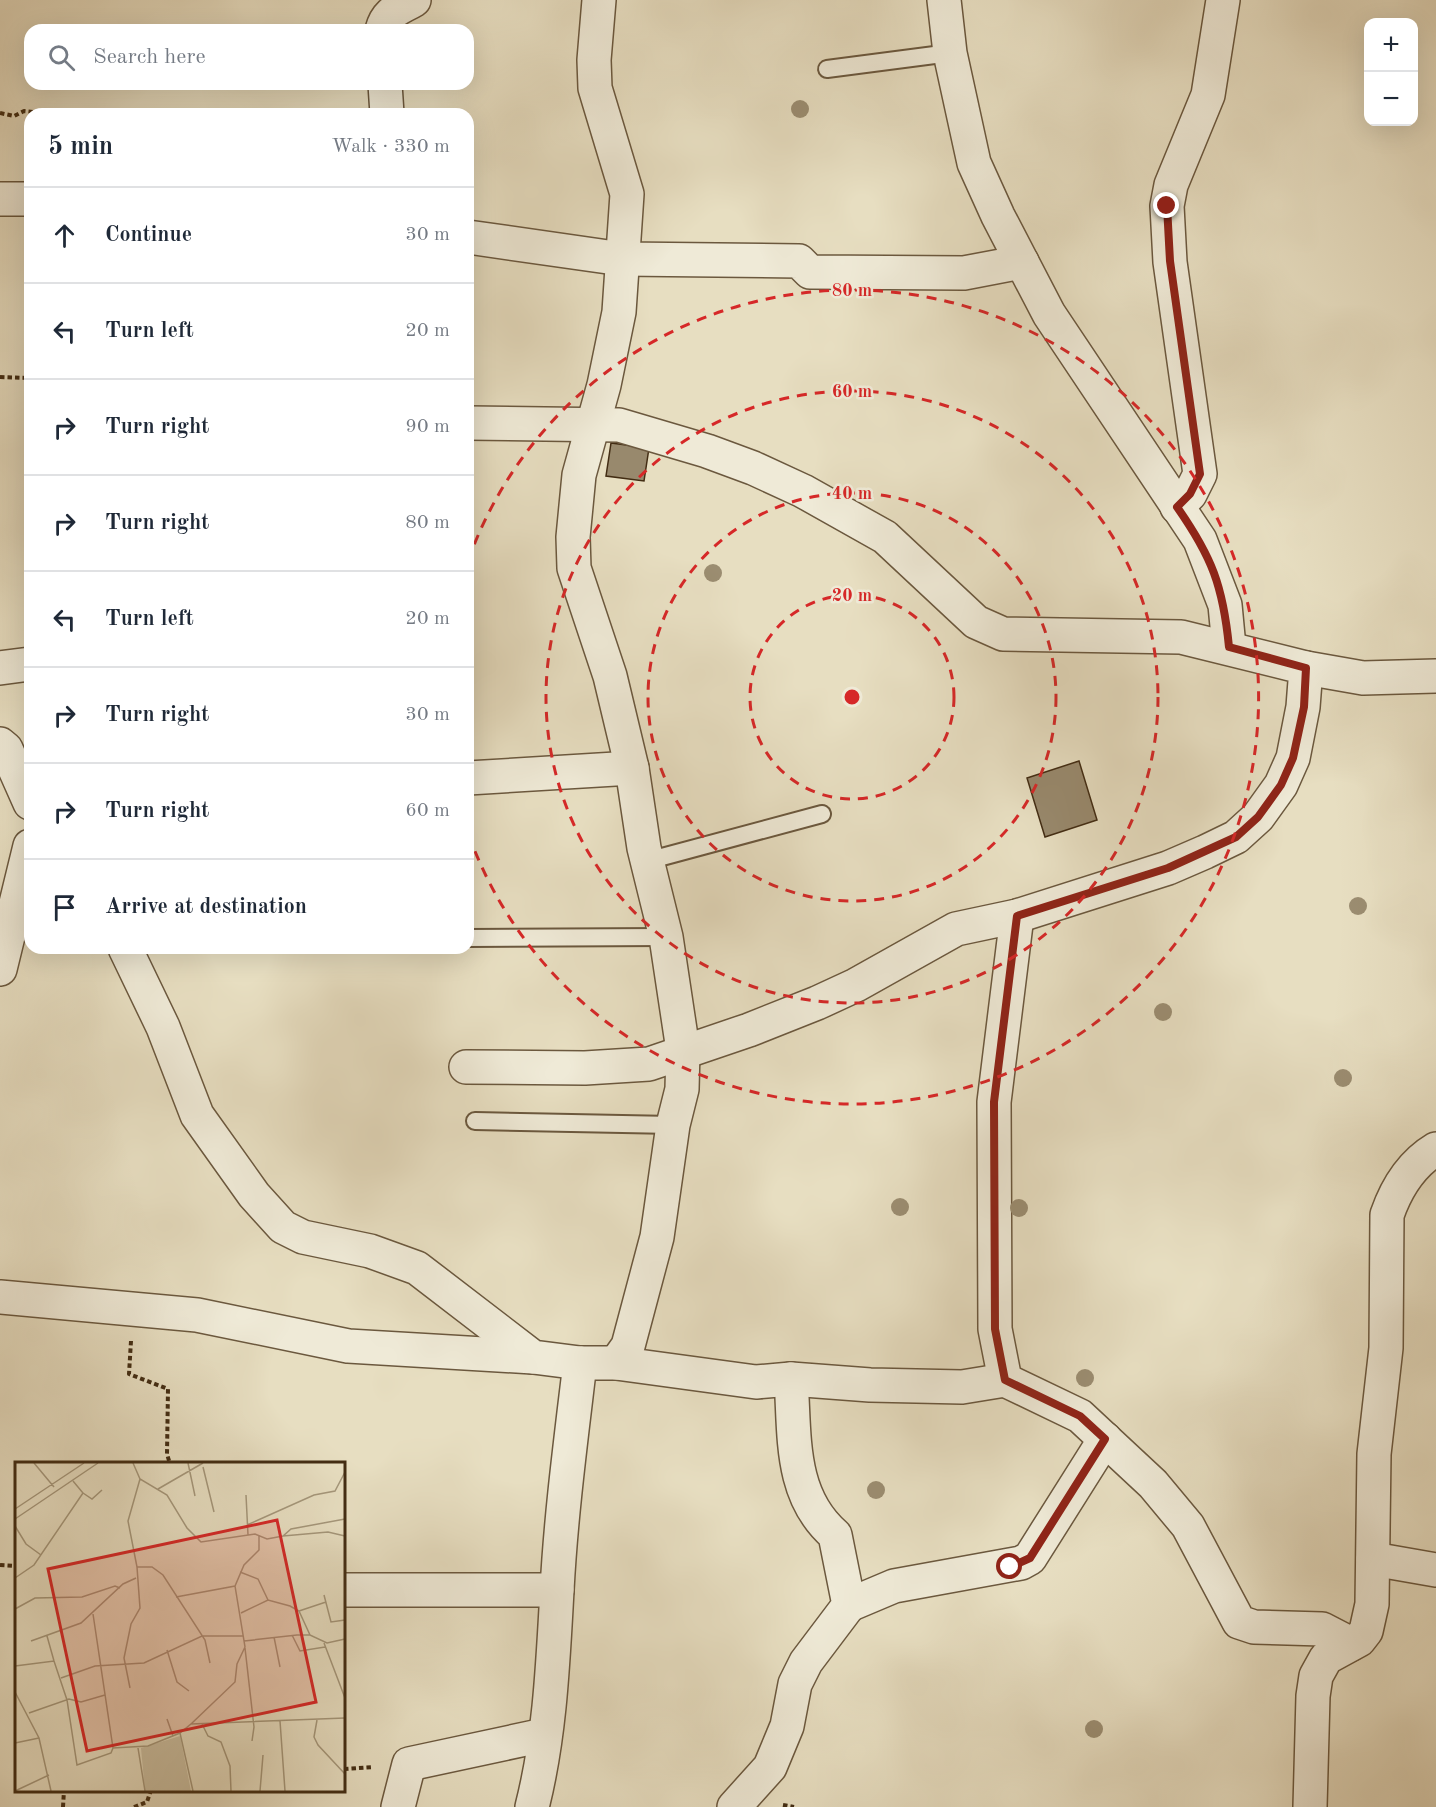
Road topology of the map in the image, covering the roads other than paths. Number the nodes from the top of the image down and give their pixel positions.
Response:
1 (414, 0) edge
2 (599, 0) edge
3 (944, 0) edge
4 (1223, 0) edge
5 (384, 24) edge
6 (950, 53) junction
7 (827, 69) dead end
8 (385, 90) edge
9 (387, 108) edge
10 (0, 199) edge
11 (24, 199) edge
12 (474, 238) edge
13 (622, 259) junction
14 (1022, 262) junction
15 (474, 423) edge
16 (592, 426) junction
17 (1177, 507) junction
18 (1229, 647) junction
19 (24, 665) edge
20 (0, 668) edge
21 (1306, 668) junction
22 (1436, 676) edge
23 (0, 744) edge
24 (632, 768) junction
25 (474, 778) edge
26 (24, 789) edge
27 (822, 814) dead end
28 (647, 861) junction
29 (24, 863) edge
30 (8, 908) edge
31 (1017, 916) junction
32 (474, 938) edge
33 (666, 938) junction
34 (128, 954) edge
35 (0, 969) edge
36 (683, 1050) junction
37 (466, 1067) dead end
38 (475, 1121) dead end
39 (673, 1125) junction
40 (1436, 1149) edge
41 (0, 1297) edge
42 (533, 1357) junction
43 (580, 1363) junction
44 (616, 1364) junction
45 (791, 1379) junction
46 (1005, 1380) junction
47 (1105, 1439) junction
48 (1373, 1559) junction
49 (1436, 1570) edge
50 (345, 1590) edge
51 (557, 1590) junction
52 (849, 1605) junction
53 (1351, 1644) junction
54 (544, 1735) junction
55 (398, 1807) edge
56 (532, 1807) edge
57 (734, 1807) edge
58 (1310, 1807) edge

1 - 5 street
2 - 13 street
3 - 6 street
4 - 17 street
6 - 7 lane
6 - 14 street
8 - 9 street
10 - 11 street
12 - 13 street
13 - 14 street
13 - 16 street
14 - 17 street
15 - 16 street
16 - 18 street
16 - 24 street
17 - 18 street
18 - 21 street
19 - 20 street
21 - 22 street
21 - 31 street
23 - 26 street
24 - 25 street
24 - 28 street
27 - 28 lane
28 - 33 street
29 - 30 street
30 - 35 street
31 - 36 street
31 - 46 street
32 - 33 lane
33 - 36 street
34 - 42 street
36 - 37 street
36 - 39 street
38 - 39 lane
39 - 44 street
40 - 48 street
41 - 42 street
42 - 43 street
43 - 44 street
43 - 51 street
44 - 45 street
45 - 46 street
45 - 52 street
46 - 47 street
47 - 52 street
47 - 53 street
48 - 49 street
48 - 53 street
50 - 51 street
51 - 54 street
52 - 57 street
53 - 58 street
54 - 55 street
54 - 56 street

